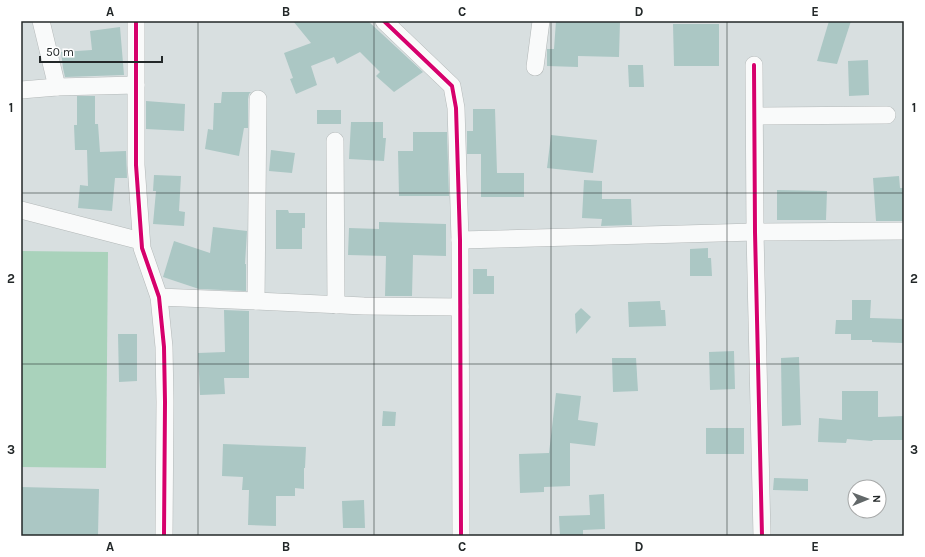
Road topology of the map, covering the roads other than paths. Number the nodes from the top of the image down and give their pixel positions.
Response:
1 (41, 21) edge
2 (136, 21) edge
3 (384, 21) edge
4 (541, 21) edge
5 (754, 65) dead end
6 (536, 67) dead end
7 (136, 85) junction
8 (57, 87) junction
9 (21, 90) edge
10 (258, 99) dead end
11 (887, 115) dead end
12 (755, 116) junction
13 (335, 141) dead end
14 (21, 210) edge
15 (904, 231) edge
16 (755, 232) junction
17 (460, 240) junction
18 (141, 241) junction
19 (159, 297) junction
20 (256, 301) junction
21 (336, 305) junction
22 (460, 307) junction
23 (164, 536) edge
24 (461, 536) edge
25 (762, 536) edge

1 - 8 street
2 - 7 street
3 - 17 street
4 - 6 street
5 - 12 street
7 - 8 street
7 - 18 street
8 - 9 street
10 - 20 street
11 - 12 street
12 - 16 street
13 - 21 street
14 - 18 street
15 - 16 street
16 - 17 street
16 - 25 street
17 - 22 street
18 - 19 street
19 - 20 street
19 - 23 street
20 - 21 street
21 - 22 street
22 - 24 street

